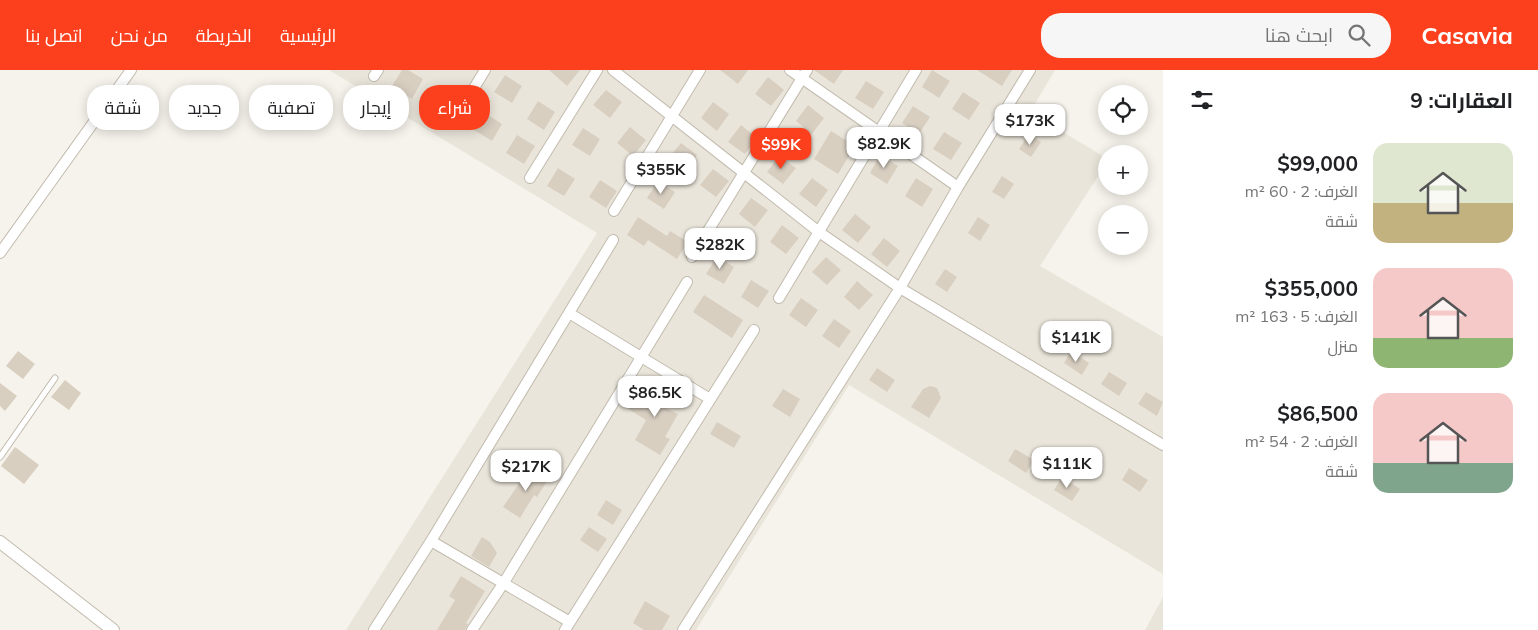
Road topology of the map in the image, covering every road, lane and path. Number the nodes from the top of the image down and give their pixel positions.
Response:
1 (131, 70) edge
2 (485, 70) edge
3 (597, 70) edge
4 (613, 70) edge
5 (700, 70) edge
6 (790, 70) edge
7 (916, 70) edge
8 (1030, 70) edge
9 (804, 74) edge
10 (476, 85) edge
11 (672, 116) junction
12 (879, 132) junction
13 (744, 172) junction
14 (530, 178) dead end
15 (958, 187) junction
16 (614, 211) dead end
17 (819, 232) junction
18 (613, 240) dead end
19 (0, 254) edge
20 (692, 258) dead end
21 (687, 282) dead end
22 (900, 288) junction
23 (779, 298) dead end
24 (569, 313) junction
25 (754, 330) dead end
26 (642, 358) junction
27 (55, 378) dead end
28 (710, 399) junction
29 (1163, 445) edge
30 (0, 457) edge
31 (431, 541) junction
32 (0, 542) edge
33 (503, 584) junction
34 (568, 626) edge
35 (114, 630) edge
36 (374, 630) edge
37 (472, 630) edge
38 (683, 630) edge

1 - 19 street
2 - 10 street
3 - 14 street
4 - 11 street
5 - 11 street
6 - 9 street
7 - 12 street
8 - 15 street
9 - 12 street
9 - 13 street
11 - 13 street
11 - 16 street
12 - 15 street
12 - 17 street
13 - 17 street
13 - 20 street
15 - 22 street
17 - 22 street
17 - 23 street
18 - 24 street
21 - 26 street
22 - 29 street
22 - 38 street
24 - 26 street
24 - 31 street
25 - 28 street
26 - 28 street
26 - 33 street
27 - 30 lane
28 - 34 street
31 - 33 street
31 - 36 street
32 - 35 street
33 - 34 street
33 - 37 street

